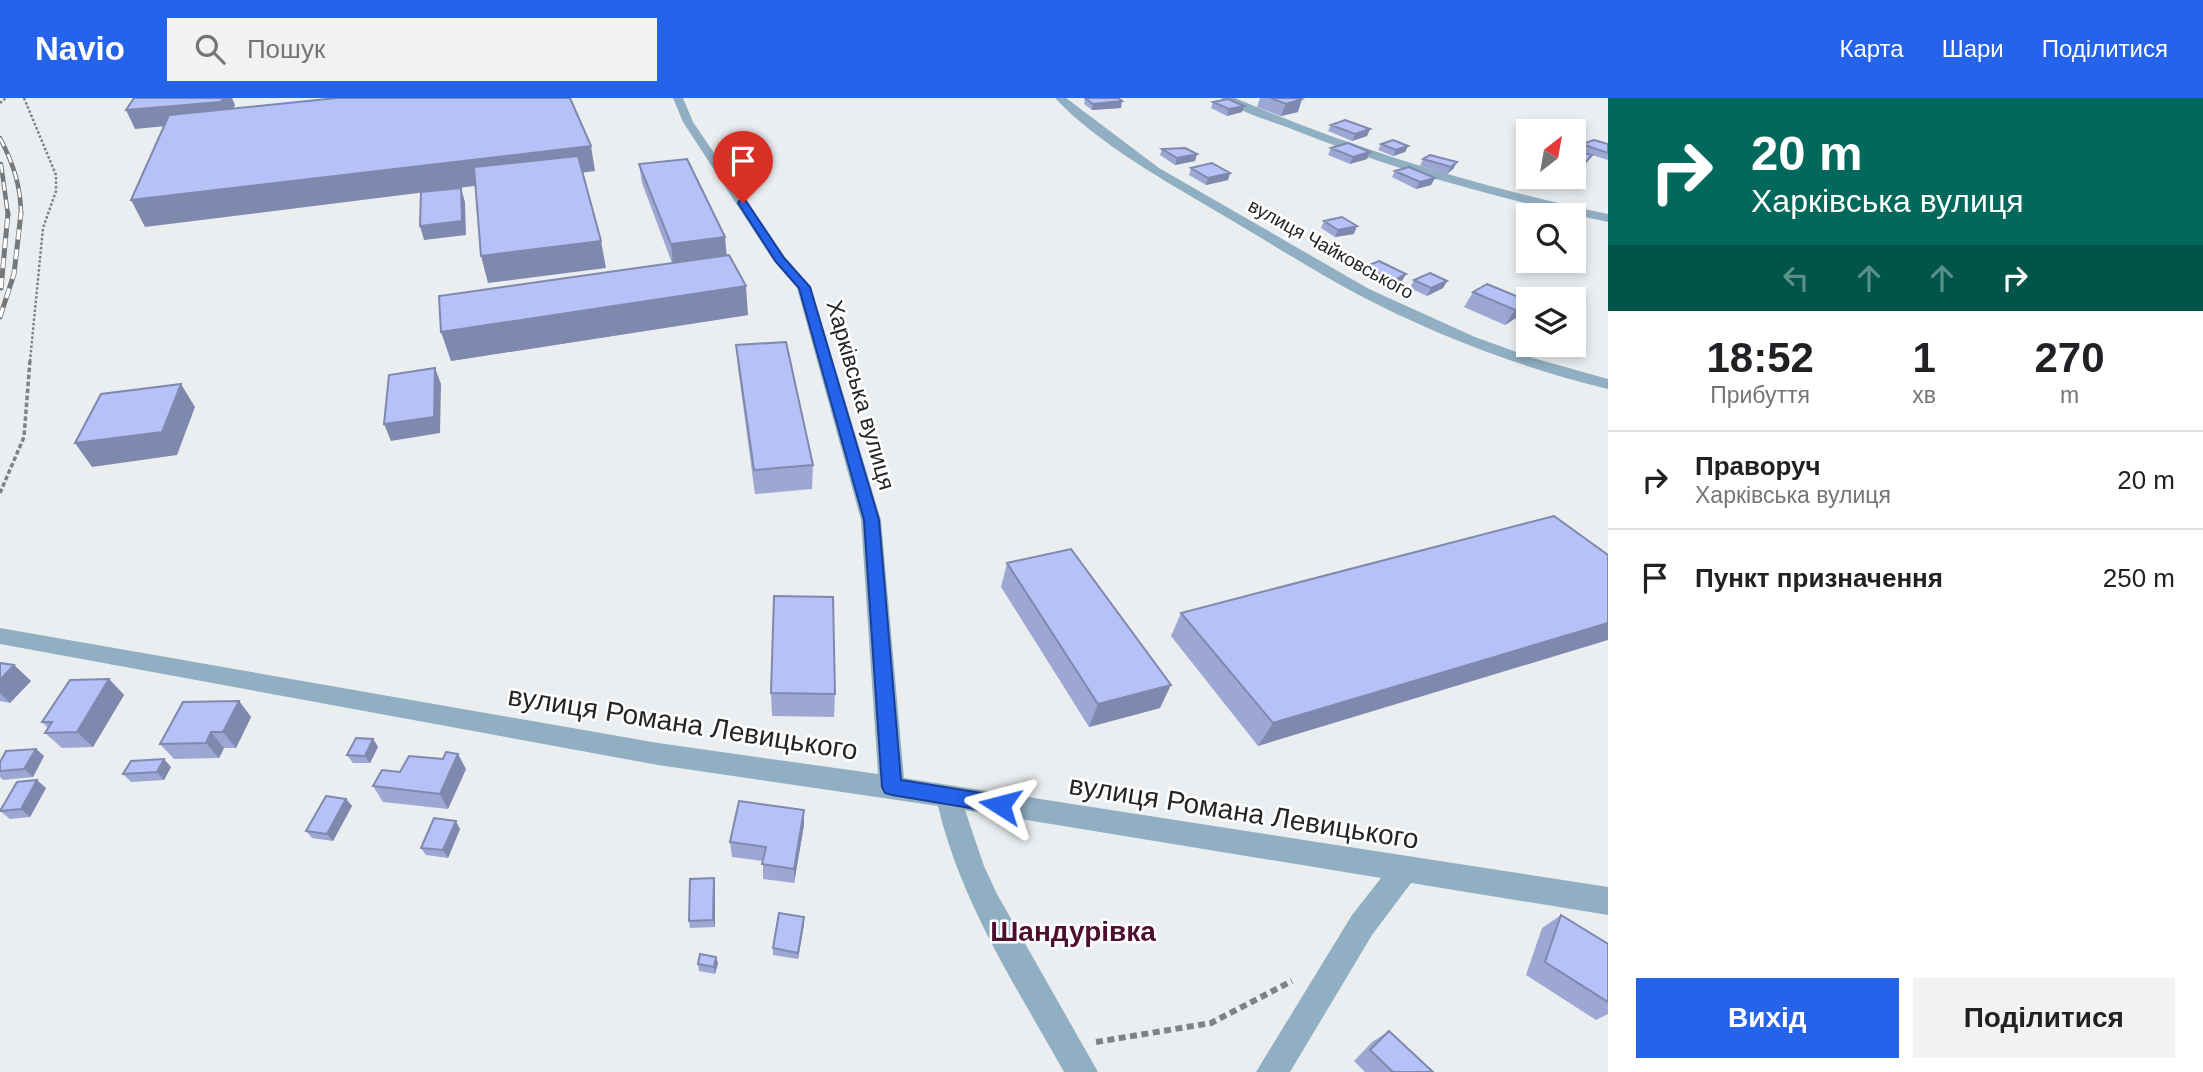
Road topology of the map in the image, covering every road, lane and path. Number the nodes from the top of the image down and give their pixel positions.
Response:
1 (6, 98) edge
2 (24, 98) edge
3 (678, 98) edge
4 (1060, 98) edge
5 (1226, 98) edge
6 (0, 103) edge
7 (1608, 218) edge
8 (1608, 384) edge
9 (0, 493) edge
10 (0, 636) edge
11 (892, 787) junction
12 (949, 797) junction
13 (1404, 870) junction
14 (1601, 904) edge
15 (1295, 980) dead end
16 (1067, 1046) junction
17 (1082, 1072) edge
18 (1272, 1072) edge

1 - 6 path
2 - 9 path
3 - 11 street, Харківська вулиця
4 - 8 street, вулиця Чайковського
5 - 7 street
10 - 11 street, вулиця Романа Левицького
11 - 12 street, вулиця Романа Левицького
12 - 13 street, вулиця Романа Левицького
12 - 16 street
13 - 14 street, вулиця Романа Левицького
13 - 18 street
15 - 16 path
16 - 17 street

